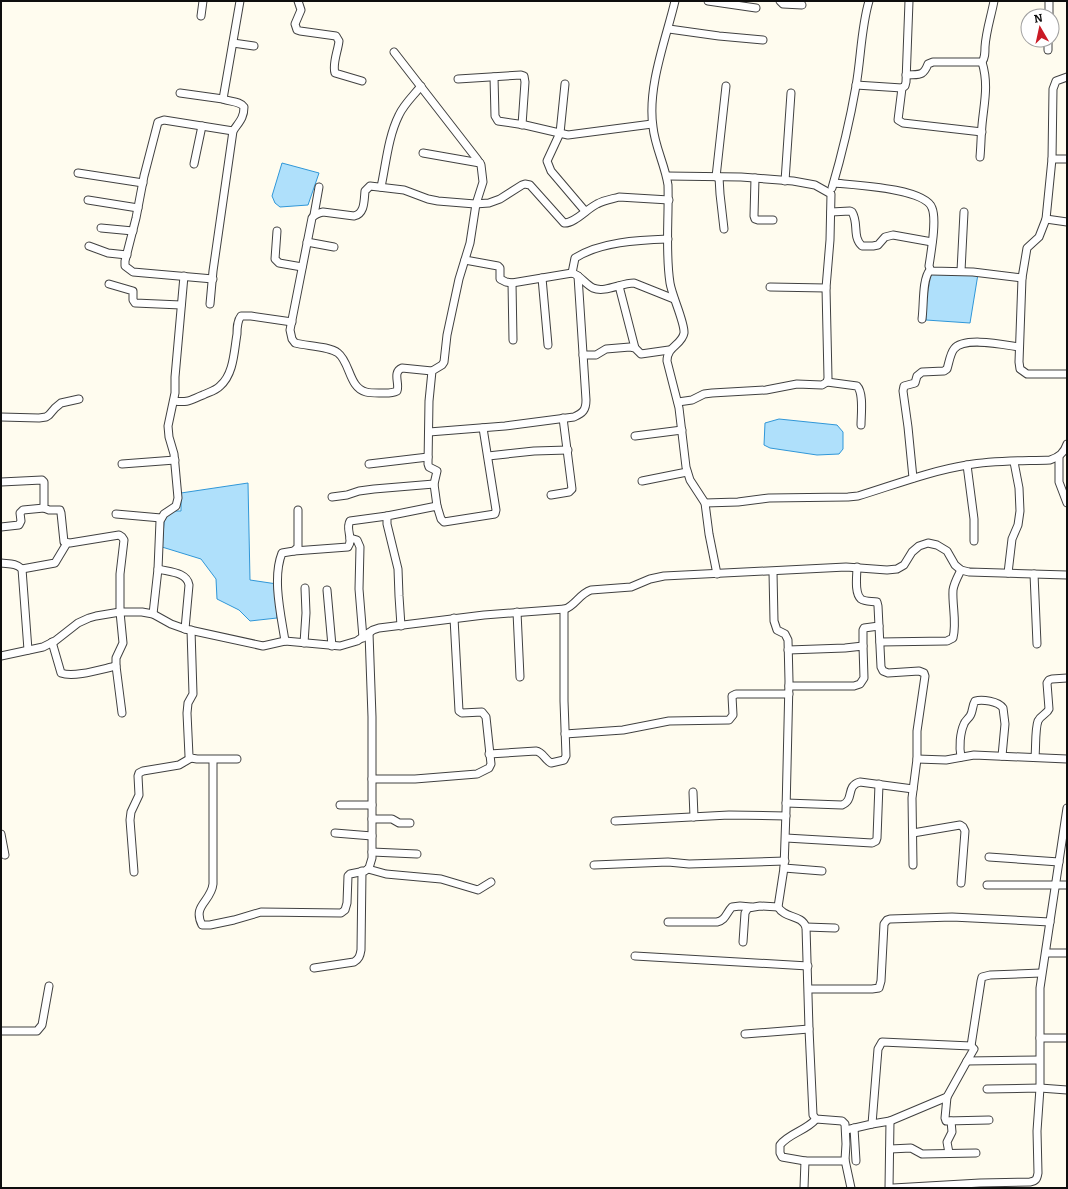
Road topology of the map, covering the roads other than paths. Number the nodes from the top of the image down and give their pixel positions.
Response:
1 (203, 1) edge
2 (240, 1) edge
3 (298, 1) edge
4 (675, 1) edge
5 (708, 1) edge
6 (780, 1) edge
7 (869, 1) edge
8 (909, 1) edge
9 (994, 1) edge
10 (802, 6) dead end
11 (756, 8) dead end
12 (201, 16) dead end
13 (669, 29) junction
14 (763, 40) dead end
15 (233, 43) junction
16 (254, 46) dead end
17 (394, 52) dead end
18 (982, 62) junction
19 (906, 75) junction
20 (494, 77) junction
21 (1067, 77) edge
22 (458, 79) dead end
23 (362, 81) dead end
24 (565, 84) dead end
25 (856, 85) junction
26 (421, 86) junction
27 (726, 86) dead end
28 (902, 88) junction
29 (180, 93) dead end
30 (791, 93) dead end
31 (223, 99) junction
32 (652, 124) junction
33 (522, 125) junction
34 (202, 126) junction
35 (233, 131) junction
36 (982, 132) junction
37 (560, 133) junction
38 (423, 154) dead end
39 (980, 157) dead end
40 (1052, 158) junction
41 (1067, 159) edge
42 (480, 163) junction
43 (194, 164) dead end
44 (78, 173) dead end
45 (667, 176) junction
46 (717, 177) junction
47 (755, 178) junction
48 (785, 181) junction
49 (143, 183) junction
50 (834, 183) junction
51 (319, 187) dead end
52 (381, 187) junction
53 (831, 194) junction
54 (88, 200) dead end
55 (669, 200) junction
56 (476, 204) junction
57 (138, 208) junction
58 (585, 211) junction
59 (831, 212) junction
60 (964, 212) dead end
61 (314, 215) junction
62 (1046, 219) junction
63 (773, 220) dead end
64 (1067, 222) edge
65 (101, 228) dead end
66 (724, 229) dead end
67 (277, 231) dead end
68 (133, 232) junction
69 (668, 239) junction
70 (308, 242) junction
71 (932, 242) junction
72 (89, 246) dead end
73 (334, 247) dead end
74 (127, 255) junction
75 (465, 260) junction
76 (302, 267) junction
77 (930, 270) junction
78 (961, 271) junction
79 (575, 274) junction
80 (184, 276) junction
81 (542, 278) junction
82 (1022, 278) junction
83 (213, 279) junction
84 (512, 283) junction
85 (109, 284) dead end
86 (618, 286) junction
87 (770, 287) dead end
88 (826, 288) junction
89 (674, 299) junction
90 (210, 304) dead end
91 (181, 305) junction
92 (922, 318) dead end
93 (292, 322) junction
94 (513, 340) dead end
95 (548, 345) dead end
96 (1019, 347) junction
97 (634, 348) junction
98 (669, 350) junction
99 (583, 356) junction
100 (432, 370) junction
101 (1067, 374) edge
102 (826, 382) junction
103 (80, 400) dead end
104 (174, 401) junction
105 (681, 401) junction
106 (1, 417) edge
107 (563, 418) junction
108 (861, 425) dead end
109 (483, 428) junction
110 (682, 430) junction
111 (429, 432) junction
112 (636, 436) dead end
113 (1067, 444) edge
114 (568, 450) junction
115 (488, 456) junction
116 (428, 457) junction
117 (1059, 457) junction
118 (175, 460) junction
119 (1014, 462) junction
120 (122, 464) dead end
121 (369, 464) dead end
122 (967, 465) junction
123 (687, 472) junction
124 (914, 478) junction
125 (642, 481) dead end
126 (1, 482) edge
127 (434, 484) junction
128 (551, 495) dead end
129 (332, 497) dead end
130 (705, 503) junction
131 (1067, 503) edge
132 (437, 506) junction
133 (44, 508) junction
134 (298, 510) dead end
135 (116, 514) dead end
136 (387, 516) junction
137 (161, 518) junction
138 (1, 527) edge
139 (350, 538) junction
140 (974, 541) dead end
141 (67, 543) junction
142 (294, 551) junction
143 (1, 563) edge
144 (857, 568) junction
145 (22, 569) junction
146 (158, 569) junction
147 (961, 570) junction
148 (777, 571) junction
149 (1008, 573) junction
150 (717, 574) junction
151 (1034, 574) junction
152 (1067, 575) edge
153 (305, 588) dead end
154 (327, 590) dead end
155 (564, 610) junction
156 (120, 612) junction
157 (517, 612) junction
158 (153, 614) junction
159 (454, 618) junction
160 (401, 626) junction
161 (879, 626) junction
162 (188, 630) junction
163 (366, 635) junction
164 (285, 641) junction
165 (52, 642) junction
166 (880, 642) junction
167 (304, 643) junction
168 (1037, 644) dead end
169 (332, 646) junction
170 (864, 646) junction
171 (791, 649) junction
172 (28, 650) junction
173 (1, 656) edge
174 (116, 666) junction
175 (520, 677) dead end
176 (1067, 678) edge
177 (789, 686) junction
178 (789, 694) junction
179 (122, 713) dead end
180 (565, 734) junction
181 (489, 754) junction
182 (1002, 756) junction
183 (961, 757) junction
184 (1035, 757) junction
185 (191, 758) junction
186 (237, 759) dead end
187 (916, 759) junction
188 (1067, 759) edge
189 (213, 760) junction
190 (372, 779) junction
191 (879, 784) junction
192 (913, 789) junction
193 (693, 792) dead end
194 (790, 803) junction
195 (340, 805) dead end
196 (372, 805) junction
197 (1067, 809) edge
198 (786, 816) junction
199 (694, 817) junction
200 (372, 819) junction
201 (615, 820) dead end
202 (410, 823) dead end
203 (335, 833) dead end
204 (913, 833) junction
205 (1, 834) edge
206 (372, 836) junction
207 (786, 838) junction
208 (1064, 842) edge
209 (372, 852) junction
210 (417, 854) dead end
211 (5, 855) dead end
212 (989, 857) dead end
213 (1059, 862) junction
214 (785, 864) junction
215 (594, 865) dead end
216 (913, 865) dead end
217 (365, 870) junction
218 (822, 871) dead end
219 (134, 872) dead end
220 (491, 882) dead end
221 (961, 883) dead end
222 (1055, 884) junction
223 (987, 885) dead end
224 (1067, 885) edge
225 (751, 907) junction
226 (778, 907) junction
227 (668, 922) dead end
228 (1050, 922) junction
229 (811, 927) junction
230 (835, 928) dead end
231 (743, 942) dead end
232 (1046, 953) junction
233 (1067, 953) edge
234 (635, 956) dead end
235 (808, 966) junction
236 (314, 968) dead end
237 (1041, 973) junction
238 (49, 986) dead end
239 (812, 989) junction
240 (809, 1029) junction
241 (1, 1031) edge
242 (744, 1034) dead end
243 (1040, 1038) junction
244 (1067, 1038) edge
245 (971, 1046) junction
246 (1039, 1060) junction
247 (967, 1061) junction
248 (1040, 1088) junction
249 (987, 1089) dead end
250 (1067, 1090) edge
251 (947, 1098) junction
252 (816, 1119) junction
253 (990, 1120) dead end
254 (951, 1121) junction
255 (890, 1122) junction
256 (872, 1124) junction
257 (850, 1129) junction
258 (890, 1149) junction
259 (949, 1153) junction
260 (976, 1153) dead end
261 (845, 1160) junction
262 (805, 1161) junction
263 (856, 1161) dead end
264 (1037, 1178) junction
265 (804, 1188) edge
266 (851, 1188) edge
267 (889, 1188) edge
268 (893, 1188) edge
269 (1037, 1188) edge

1 - 12 street
2 - 15 street
3 - 23 street
4 - 13 street
5 - 11 street
6 - 10 street
7 - 25 street
8 - 19 street
9 - 18 street
13 - 14 street
13 - 32 street
15 - 16 street
15 - 31 street
17 - 26 street
18 - 19 street
18 - 36 street
19 - 28 street
20 - 22 street
20 - 33 street
20 - 33 street
21 - 40 street
24 - 37 street
25 - 28 street
25 - 50 street
26 - 42 street
26 - 52 street
27 - 46 street
28 - 36 street
29 - 31 street
30 - 48 street
31 - 35 street
32 - 37 street
32 - 45 street
33 - 37 street
34 - 35 street
34 - 43 street
34 - 49 street
35 - 83 street
36 - 39 street
37 - 58 street
38 - 42 street
40 - 41 street
40 - 62 street
42 - 56 street
44 - 49 street
45 - 46 street
45 - 55 street
46 - 47 street
46 - 66 street
47 - 48 street
47 - 63 street
48 - 53 street
49 - 57 street
50 - 53 street
50 - 71 street
51 - 61 street
52 - 56 street
52 - 61 street
53 - 59 street
54 - 57 street
55 - 58 street
55 - 69 street
56 - 58 street
56 - 75 street
57 - 68 street
59 - 71 street
59 - 88 street
60 - 78 street
61 - 70 street
62 - 64 street
62 - 82 street
65 - 68 street
67 - 76 street
68 - 74 street
69 - 79 street
69 - 89 street
70 - 73 street
70 - 76 street
71 - 77 street
72 - 74 street
74 - 80 street
75 - 84 street
75 - 100 street
76 - 93 street
77 - 78 street
77 - 92 street
78 - 82 street
79 - 81 street
79 - 86 street
79 - 99 street
80 - 83 street
80 - 91 street
81 - 84 street
81 - 95 street
82 - 96 street
83 - 90 street
84 - 94 street
85 - 91 street
86 - 89 street
86 - 97 street
87 - 88 street
88 - 102 street
89 - 98 street
91 - 104 street
93 - 100 street
93 - 104 street
96 - 101 street
96 - 124 street
97 - 98 street
97 - 99 street
98 - 105 street
99 - 107 street
100 - 111 street
102 - 105 street
102 - 108 street
103 - 106 street
104 - 118 street
105 - 110 street
107 - 109 street
107 - 114 street
109 - 111 street
109 - 115 street
110 - 112 street
110 - 123 street
111 - 116 street
113 - 117 street
114 - 115 street
114 - 128 street
115 - 132 street
116 - 121 street
116 - 127 street
117 - 119 street
117 - 131 street
118 - 120 street
118 - 137 street
119 - 122 street
119 - 149 street
122 - 124 street
122 - 140 street
123 - 125 street
123 - 130 street
124 - 130 street
126 - 133 street
127 - 129 street
127 - 132 street
130 - 150 street
132 - 136 street
133 - 138 street
133 - 141 street
134 - 142 street
135 - 137 street
136 - 139 street
136 - 160 street
137 - 146 street
139 - 142 street
139 - 163 street
141 - 145 street
141 - 156 street
142 - 164 street
143 - 145 street
144 - 147 street
144 - 148 street
144 - 161 street
145 - 172 street
146 - 158 street
146 - 162 street
147 - 149 street
147 - 166 street
148 - 150 street
148 - 171 street
149 - 151 street
150 - 155 street
151 - 152 street
151 - 168 street
153 - 167 street
154 - 169 street
155 - 157 street
155 - 180 street
156 - 158 street
156 - 165 street
156 - 174 street
157 - 159 street
157 - 175 street
158 - 162 street
159 - 160 street
159 - 181 street
160 - 163 street
161 - 166 street
161 - 170 street
162 - 164 street
162 - 185 street
163 - 169 street
163 - 190 street
164 - 167 street
165 - 172 street
165 - 174 street
166 - 187 street
167 - 169 street
170 - 171 street
170 - 177 street
171 - 177 street
172 - 173 street
174 - 179 street
176 - 184 street
177 - 178 street
178 - 180 street
178 - 194 street
180 - 181 street
181 - 190 street
182 - 183 street
182 - 183 street
182 - 184 street
183 - 187 street
184 - 188 street
185 - 189 street
185 - 219 street
186 - 189 street
187 - 192 street
189 - 217 street
190 - 196 street
191 - 192 street
191 - 194 street
191 - 207 street
192 - 204 street
193 - 199 street
194 - 198 street
195 - 196 street
196 - 200 street
197 - 208 street
198 - 199 street
198 - 207 street
199 - 201 street
200 - 202 street
200 - 206 street
203 - 206 street
204 - 216 street
204 - 221 street
205 - 211 street
206 - 209 street
207 - 214 street
208 - 213 street
209 - 210 street
209 - 217 street
212 - 213 street
213 - 222 street
214 - 215 street
214 - 218 street
214 - 226 street
217 - 220 street
217 - 236 street
222 - 223 street
222 - 224 street
222 - 228 street
225 - 226 street
225 - 227 street
225 - 231 street
226 - 229 street
228 - 232 street
228 - 239 street
229 - 230 street
229 - 235 street
232 - 233 street
232 - 237 street
234 - 235 street
235 - 239 street
237 - 243 street
237 - 245 street
238 - 241 street
239 - 240 street
240 - 242 street
240 - 252 street
243 - 244 street
243 - 246 street
245 - 247 street
245 - 256 street
246 - 247 street
246 - 248 street
247 - 251 street
248 - 249 street
248 - 250 street
248 - 264 street
251 - 254 street
251 - 255 street
252 - 257 street
252 - 262 street
253 - 254 street
254 - 259 street
255 - 256 street
255 - 258 street
256 - 257 street
257 - 261 street
257 - 263 street
258 - 259 street
258 - 267 street
259 - 260 street
261 - 262 street
261 - 266 street
262 - 265 street
264 - 268 street
264 - 269 street

